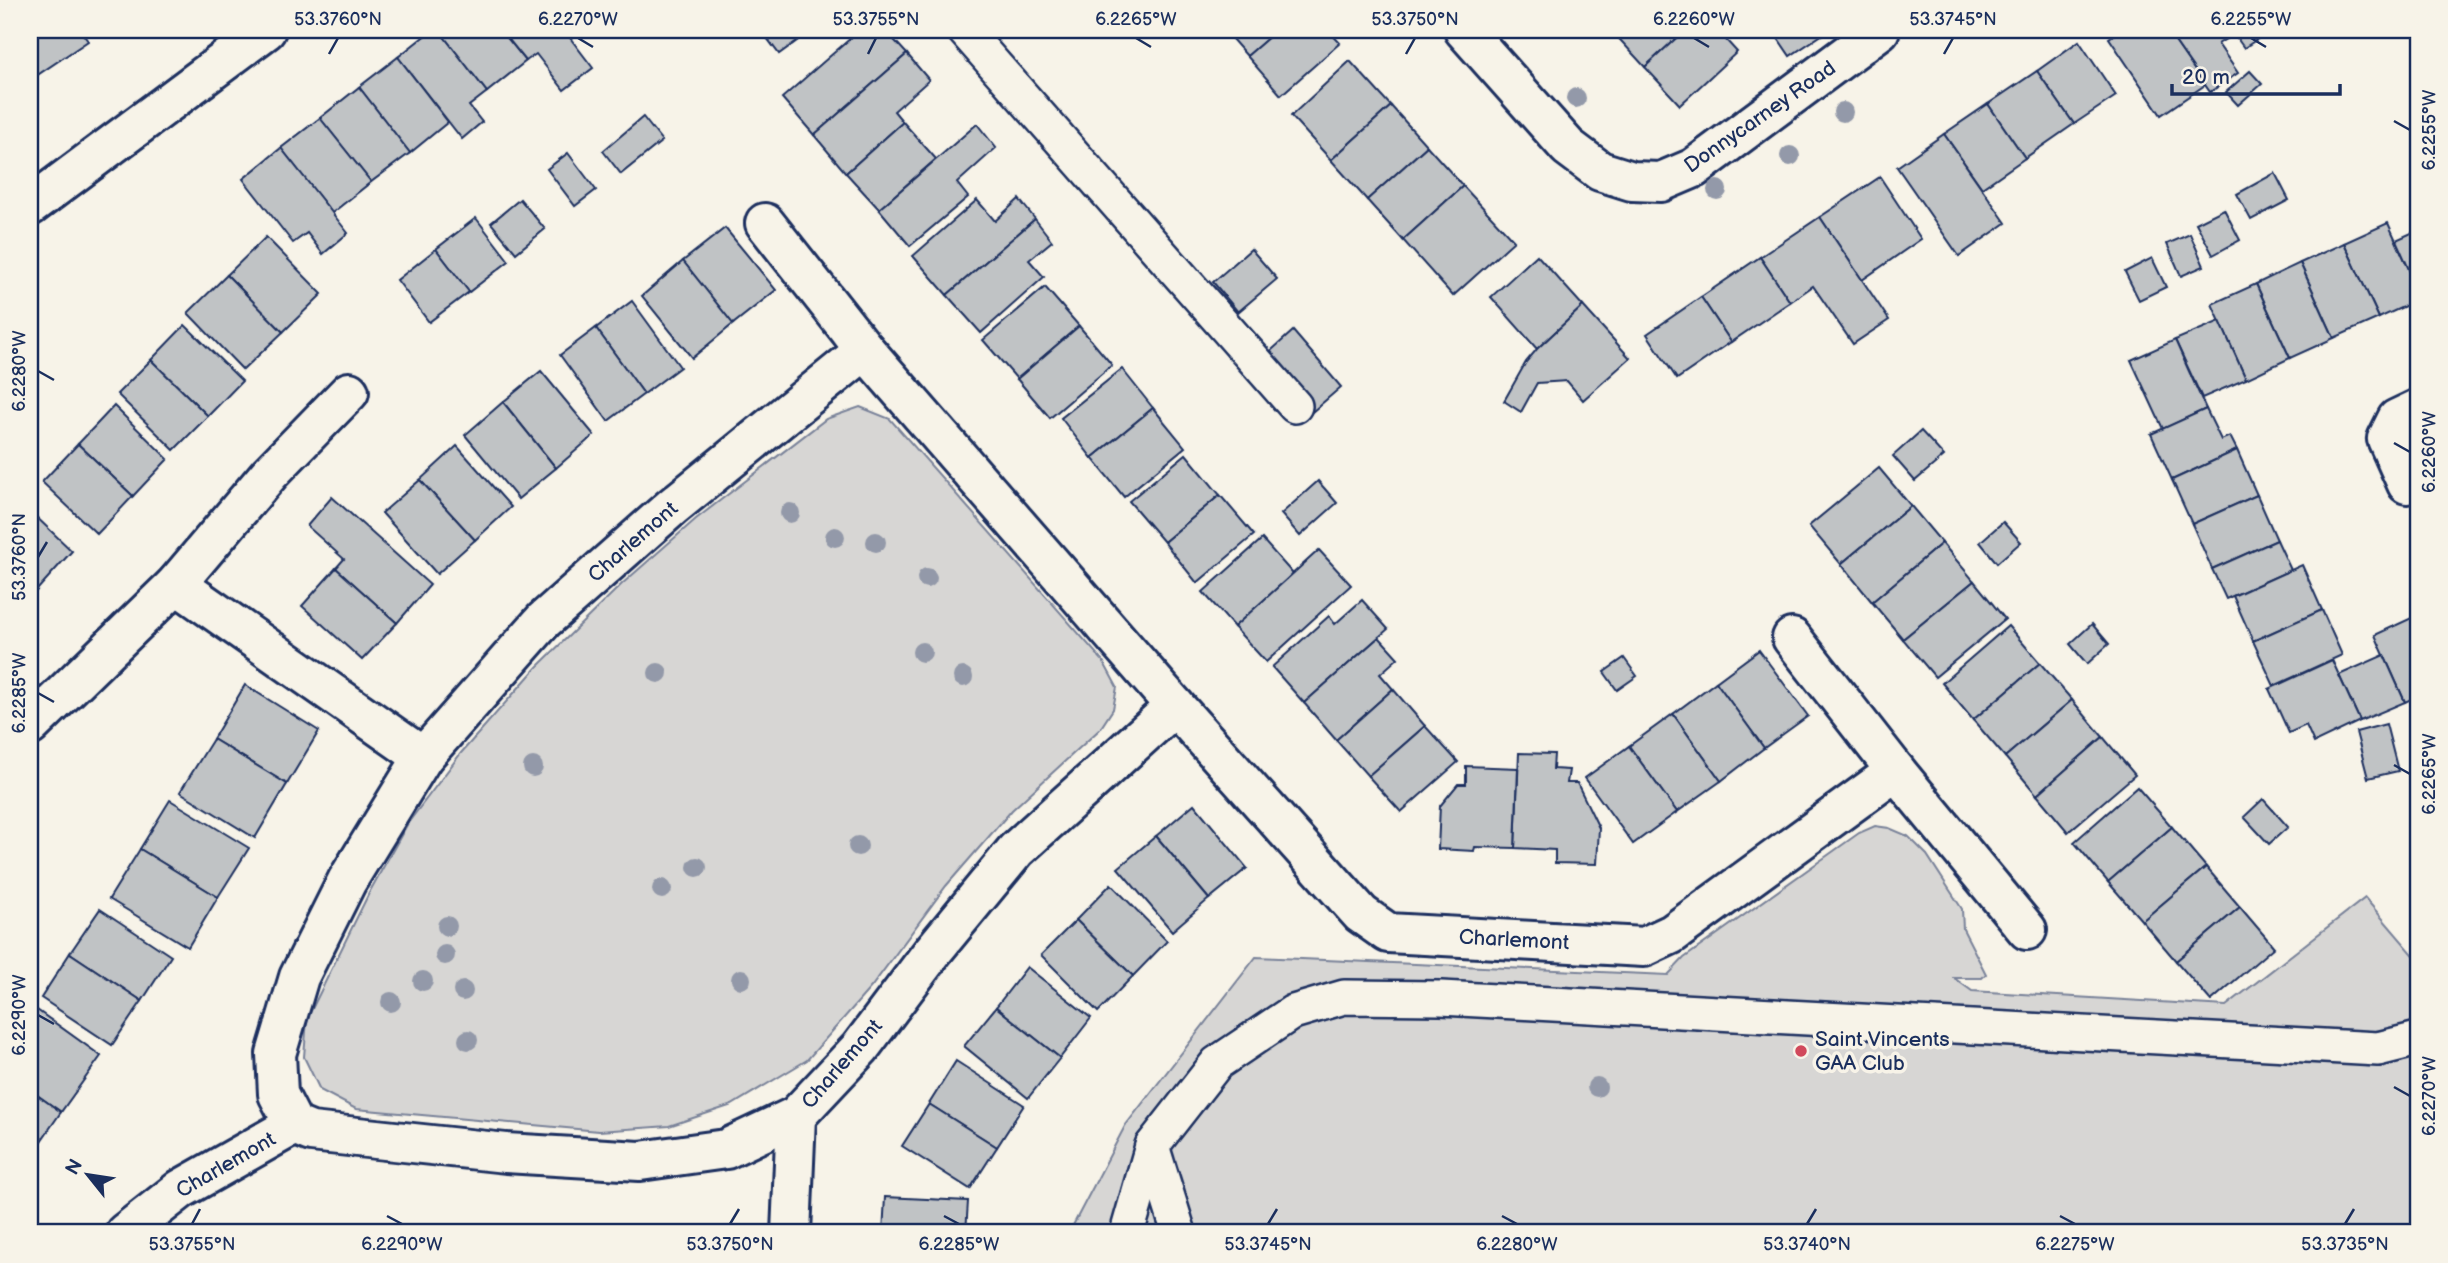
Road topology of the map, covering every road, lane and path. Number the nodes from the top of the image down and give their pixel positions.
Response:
1 (266, 30) edge
2 (964, 30) edge
3 (1464, 30) edge
4 (1880, 30) edge
5 (30, 206) edge
6 (765, 223) dead end
7 (865, 350) junction
8 (349, 392) dead end
9 (1295, 406) dead end
10 (2418, 409) edge
11 (2407, 484) dead end
12 (176, 584) junction
13 (1792, 638) dead end
14 (1175, 706) junction
15 (30, 726) edge
16 (423, 757) junction
17 (1896, 771) junction
18 (2027, 930) dead end
19 (2418, 1039) edge
20 (796, 1116) junction
21 (294, 1125) junction
22 (1152, 1146) junction
23 (125, 1233) edge
24 (791, 1233) edge
25 (1127, 1233) edge
26 (1180, 1233) edge

1 - 5 street
2 - 9 lane
3 - 4 street, Donnycarney Road
6 - 7 street, Charlemont
7 - 14 street, Charlemont
7 - 16 street, Charlemont
8 - 12 street
10 - 11 street
12 - 15 street
12 - 16 street
13 - 17 street
14 - 17 street, Charlemont
14 - 20 street, Charlemont
16 - 21 street, Charlemont
17 - 18 street
19 - 22 lane
20 - 21 street, Charlemont
20 - 24 street, Charlemont
21 - 23 street, Charlemont
22 - 25 lane
22 - 26 lane

